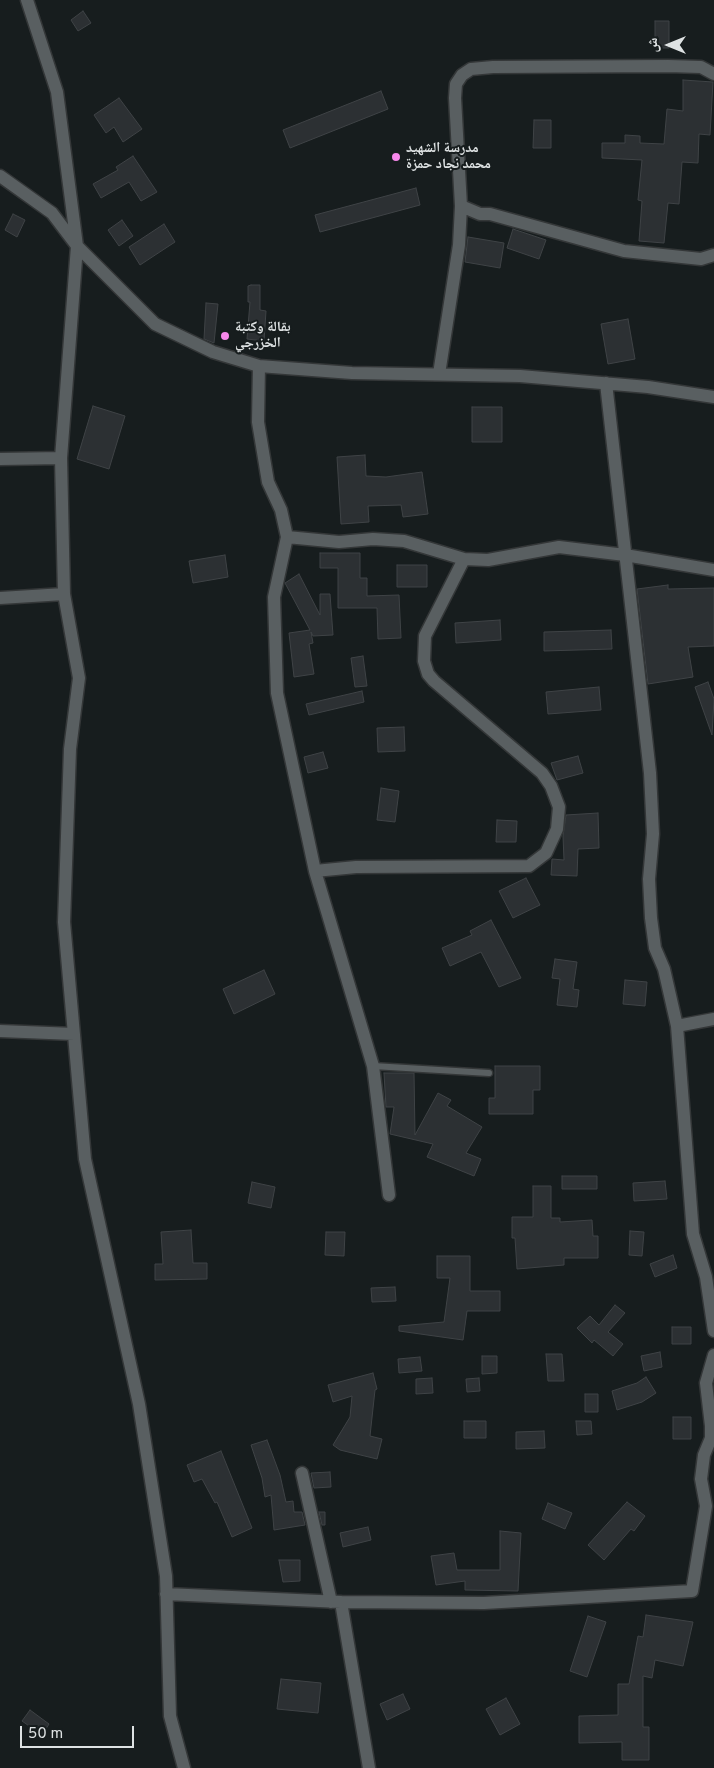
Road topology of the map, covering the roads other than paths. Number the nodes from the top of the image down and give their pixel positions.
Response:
1 (27, 0) edge
2 (714, 74) edge
3 (0, 176) edge
4 (461, 206) junction
5 (77, 246) junction
6 (714, 255) edge
7 (259, 366) junction
8 (439, 374) junction
9 (606, 383) junction
10 (714, 397) edge
11 (61, 458) junction
12 (0, 459) edge
13 (287, 537) junction
14 (625, 555) junction
15 (464, 560) junction
16 (714, 570) edge
17 (64, 594) junction
18 (0, 598) edge
19 (315, 871) junction
20 (714, 1019) edge
21 (677, 1026) junction
22 (0, 1031) edge
23 (74, 1034) junction
24 (373, 1066) junction
25 (489, 1073) dead end
26 (389, 1195) dead end
27 (714, 1331) edge
28 (714, 1355) edge
29 (302, 1473) dead end
30 (166, 1594) junction
31 (336, 1602) junction
32 (184, 1768) edge
33 (369, 1768) edge

1 - 5 street
2 - 4 street
3 - 5 street
4 - 6 street
4 - 8 street
5 - 7 street
5 - 11 street
7 - 8 street
7 - 13 street
8 - 9 street
9 - 10 street
9 - 14 street
11 - 12 street
11 - 17 street
13 - 15 street
13 - 19 street
14 - 15 street
14 - 16 street
14 - 21 street
15 - 19 street
17 - 18 street
17 - 23 street
19 - 24 street
20 - 21 street
21 - 27 street
22 - 23 street
23 - 30 street
24 - 25 lane
24 - 26 street
28 - 31 street
29 - 31 street
30 - 31 street
30 - 32 street
31 - 33 street

